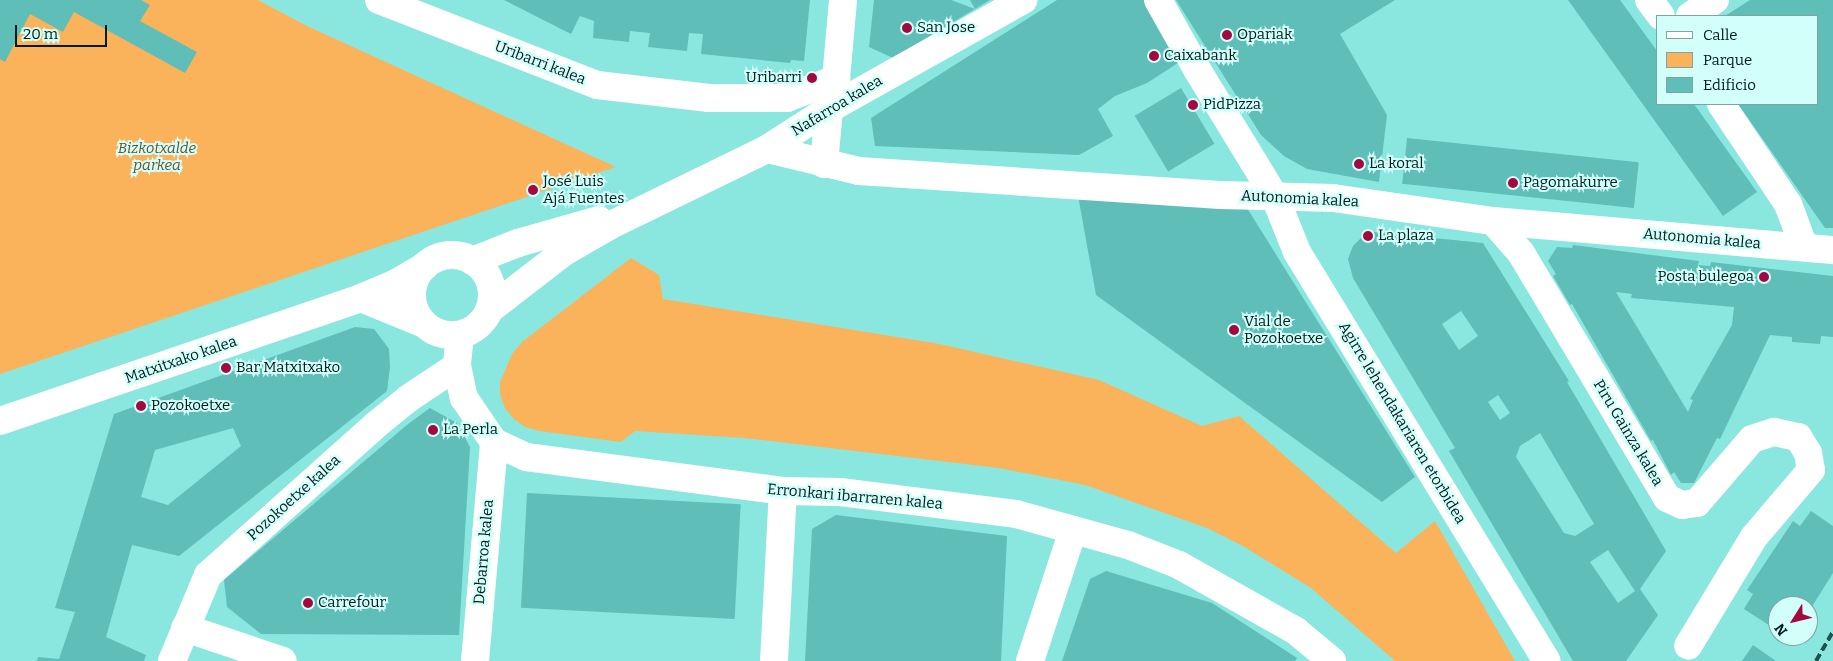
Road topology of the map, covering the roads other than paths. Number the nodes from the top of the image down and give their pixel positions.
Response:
1 (379, 0) edge
2 (843, 0) edge
3 (1022, 0) edge
4 (1158, 0) edge
5 (1649, 0) edge
6 (1715, 0) edge
7 (1660, 15) edge
8 (1692, 15) edge
9 (836, 79) junction
10 (866, 88) junction
11 (787, 98) junction
12 (1722, 105) edge
13 (829, 109) junction
14 (803, 126) junction
15 (767, 150) junction
16 (824, 164) junction
17 (1275, 198) junction
18 (648, 206) junction
19 (1493, 221) junction
20 (1804, 247) junction
21 (1833, 250) edge
22 (472, 261) junction
23 (425, 266) junction
24 (361, 298) junction
25 (489, 310) junction
26 (424, 324) junction
27 (460, 334) junction
28 (457, 366) junction
29 (0, 421) edge
30 (494, 442) junction
31 (782, 491) junction
32 (1072, 530) junction
33 (185, 628) junction
34 (1688, 646) dead end
35 (1330, 660) edge
36 (172, 661) edge
37 (283, 661) edge
38 (475, 661) edge
39 (774, 661) edge
40 (1030, 661) edge
41 (1547, 661) edge

1 - 11 street, Uribarri kalea
2 - 9 street
3 - 10 street, Nafarroa kalea
4 - 17 street, Agirre lehendakariaren etorbidea
5 - 7 street
6 - 8 street
9 - 10 street
9 - 11 street, Uribarri kalea
9 - 13 street
10 - 13 street, Nafarroa kalea
11 - 14 street
12 - 20 street
13 - 14 street, Nafarroa kalea
13 - 16 street
14 - 15 street, Nafarroa kalea
15 - 16 street, Autonomia kalea
15 - 18 street, Nafarroa kalea
16 - 17 street, Autonomia kalea
17 - 19 street, Autonomia kalea
17 - 41 street, Agirre lehendakariaren etorbidea
18 - 22 street, Nafarroa kalea
18 - 25 street, Nafarroa kalea
19 - 20 street, Autonomia kalea
19 - 34 street, Piru Gainza kalea
20 - 21 street, Autonomia kalea
22 - 23 street
22 - 25 street
23 - 24 street, Matxitxako kalea
23 - 26 street
24 - 26 street
24 - 29 street, Matxitxako kalea
25 - 27 street
26 - 27 street
27 - 28 street
28 - 30 street
28 - 33 street, Pozokoetxe kalea
30 - 31 street, Erronkari ibarraren kalea
30 - 38 street, Debarroa kalea
31 - 32 street, Erronkari ibarraren kalea
31 - 39 street
32 - 35 street, Erronkari ibarraren kalea
32 - 40 street
33 - 36 street, Pozokoetxe kalea
33 - 37 street

